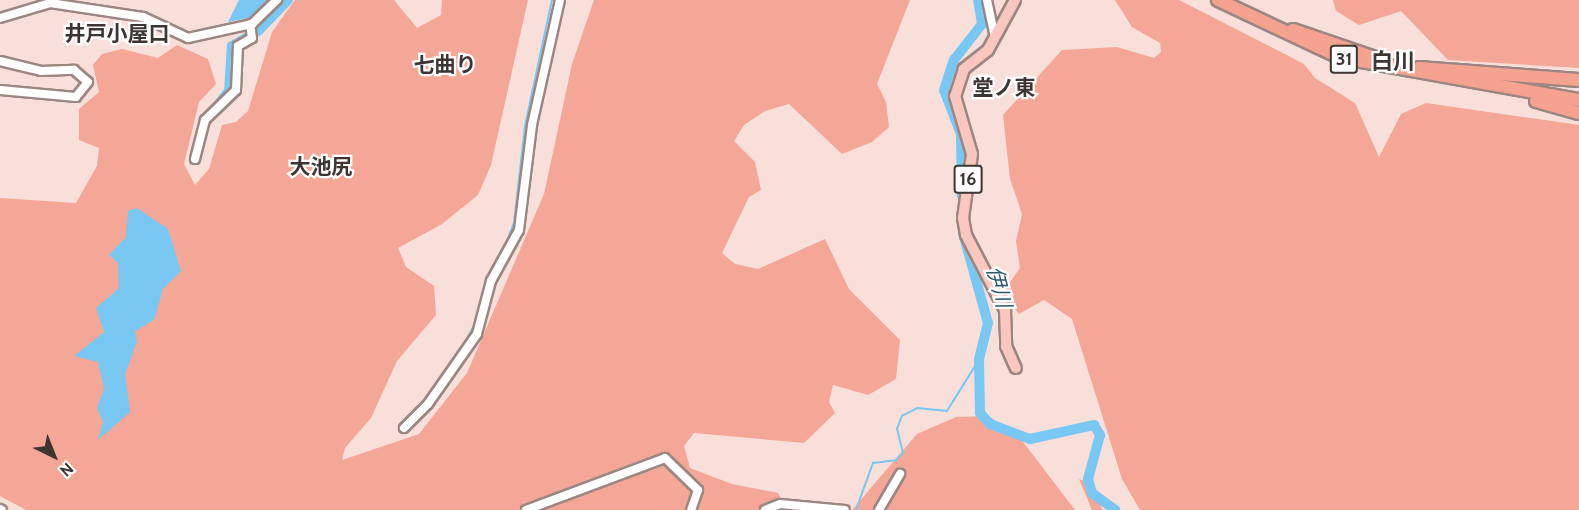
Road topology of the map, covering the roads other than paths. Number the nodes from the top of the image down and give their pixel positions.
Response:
1 (277, 0) edge
2 (560, 0) edge
3 (987, 0) edge
4 (1015, 0) edge
5 (1218, 0) edge
6 (1232, 0) edge
7 (0, 18) edge
8 (250, 24) junction
9 (994, 33) junction
10 (0, 61) edge
11 (1493, 76) junction
12 (1579, 80) edge
13 (1480, 86) junction
14 (1579, 87) edge
15 (0, 90) edge
16 (1579, 100) edge
17 (1579, 113) edge
18 (195, 159) dead end
19 (1016, 368) dead end
20 (404, 428) dead end
21 (900, 474) dead end
22 (526, 510) edge
23 (691, 510) edge
24 (765, 510) edge
25 (845, 510) edge
26 (879, 510) edge

1 - 8 street
2 - 20 street
3 - 9 street
4 - 9 main road, 16
5 - 13 highway, 31
6 - 11 highway, 31
7 - 8 street
8 - 18 street
9 - 19 main road, 16
10 - 15 street
11 - 12 highway
11 - 14 highway
13 - 16 highway, 31
13 - 17 highway, 31
21 - 26 street
22 - 23 street
24 - 25 street

